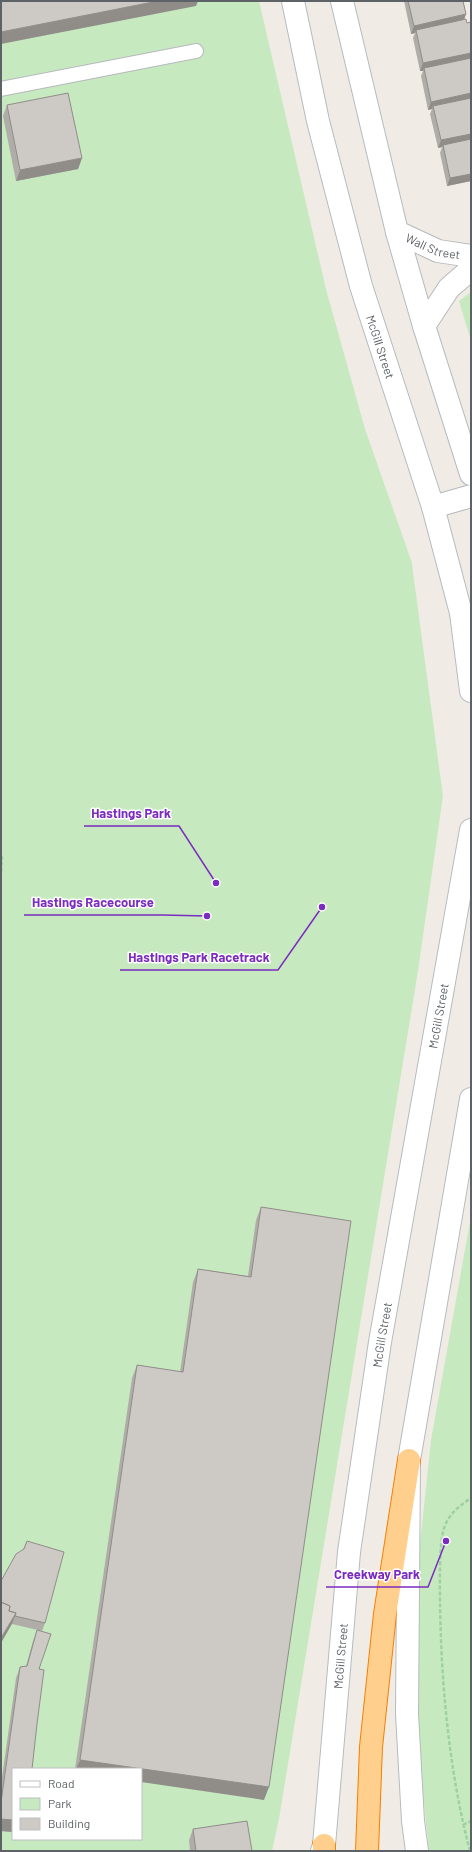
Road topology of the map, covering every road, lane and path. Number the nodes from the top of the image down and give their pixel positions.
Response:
1 (293, 1) edge
2 (342, 1) edge
3 (196, 51) dead end
4 (1, 90) edge
5 (397, 232) junction
6 (471, 256) edge
7 (471, 268) edge
8 (424, 326) junction
9 (449, 406) junction
10 (471, 413) edge
11 (471, 474) edge
12 (471, 496) edge
13 (433, 507) junction
14 (471, 691) edge
15 (471, 830) edge
16 (1, 856) edge
17 (1, 872) edge
18 (471, 1099) edge
19 (409, 1460) junction
20 (471, 1498) edge
21 (471, 1821) edge
22 (463, 1825) junction
23 (323, 1849) edge
24 (367, 1851) edge
25 (417, 1851) edge
26 (470, 1851) edge

1 - 13 main road, McGill Street
2 - 5 main road
3 - 4 lane
5 - 6 main road, Wall Street
5 - 8 main road
7 - 8 main road, Wall Street
8 - 9 main road
9 - 10 main road
9 - 11 main road
12 - 13 main road
13 - 14 main road, McGill Street
15 - 23 main road, McGill Street
16 - 17 path
18 - 19 main road
19 - 24 highway
19 - 25 main road
20 - 22 path
21 - 22 path
22 - 26 path

